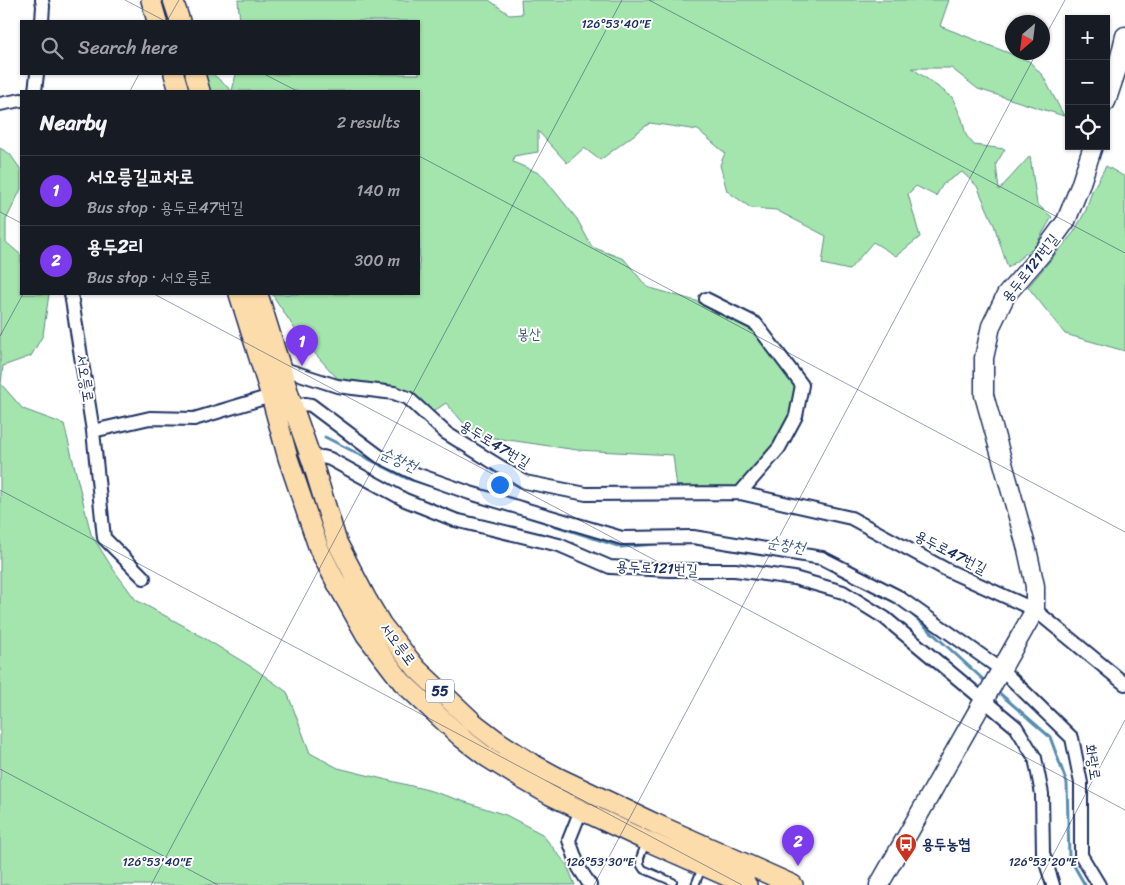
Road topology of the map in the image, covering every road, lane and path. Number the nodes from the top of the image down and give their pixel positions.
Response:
1 (42, 0) edge
2 (151, 0) edge
3 (174, 0) edge
4 (42, 20) edge
5 (157, 20) edge
6 (180, 20) edge
7 (1125, 36) edge
8 (37, 75) edge
9 (174, 75) edge
10 (195, 75) edge
11 (35, 90) edge
12 (179, 90) edge
13 (200, 90) edge
14 (1110, 90) edge
15 (20, 100) edge
16 (0, 104) edge
17 (1091, 150) edge
18 (72, 295) edge
19 (239, 295) edge
20 (258, 295) edge
21 (706, 299) dead end
22 (281, 368) junction
23 (271, 396) junction
24 (293, 408) junction
25 (93, 431) junction
26 (312, 461) junction
27 (740, 493) junction
28 (144, 578) dead end
29 (1035, 610) junction
30 (1000, 674) junction
31 (1125, 684) edge
32 (986, 698) junction
33 (581, 810) junction
34 (646, 840) junction
35 (703, 865) junction
36 (673, 882) dead end
37 (590, 885) edge
38 (696, 885) edge
39 (747, 885) edge
40 (794, 885) edge
41 (879, 885) edge
42 (1053, 885) edge
43 (1099, 885) edge

1 - 4 street
2 - 5 main road
3 - 6 main road
7 - 14 main road
8 - 11 street
9 - 12 main road
10 - 13 main road
15 - 16 street
17 - 29 main road, 용두로121번길
18 - 25 street, 서오릉로
19 - 23 main road, 서오릉로 / 55
20 - 22 main road, 서오릉로 / 55
21 - 27 street
22 - 24 main road, 서오릉로 / 55
22 - 27 street, 용두로47번길
23 - 25 street
23 - 33 main road, 서오릉로 / 55
24 - 26 main road, 서오릉로 / 55
24 - 30 street, 화랑로
25 - 28 street, 서오릉로
26 - 32 street, 용두로121번길
26 - 40 main road, 서오릉로 / 55
27 - 29 street, 용두로47번길
29 - 30 main road, 용두로121번길
29 - 31 street, 용두로47번길
30 - 32 main road, 용두로121번길
30 - 43 street, 화랑로
32 - 41 main road
32 - 42 street, 용두로121번길
33 - 34 main road, 서오릉로 / 55
33 - 37 street
34 - 35 main road, 서오릉로 / 55
34 - 36 lane
35 - 38 lane
35 - 39 main road, 서오릉로 / 55

